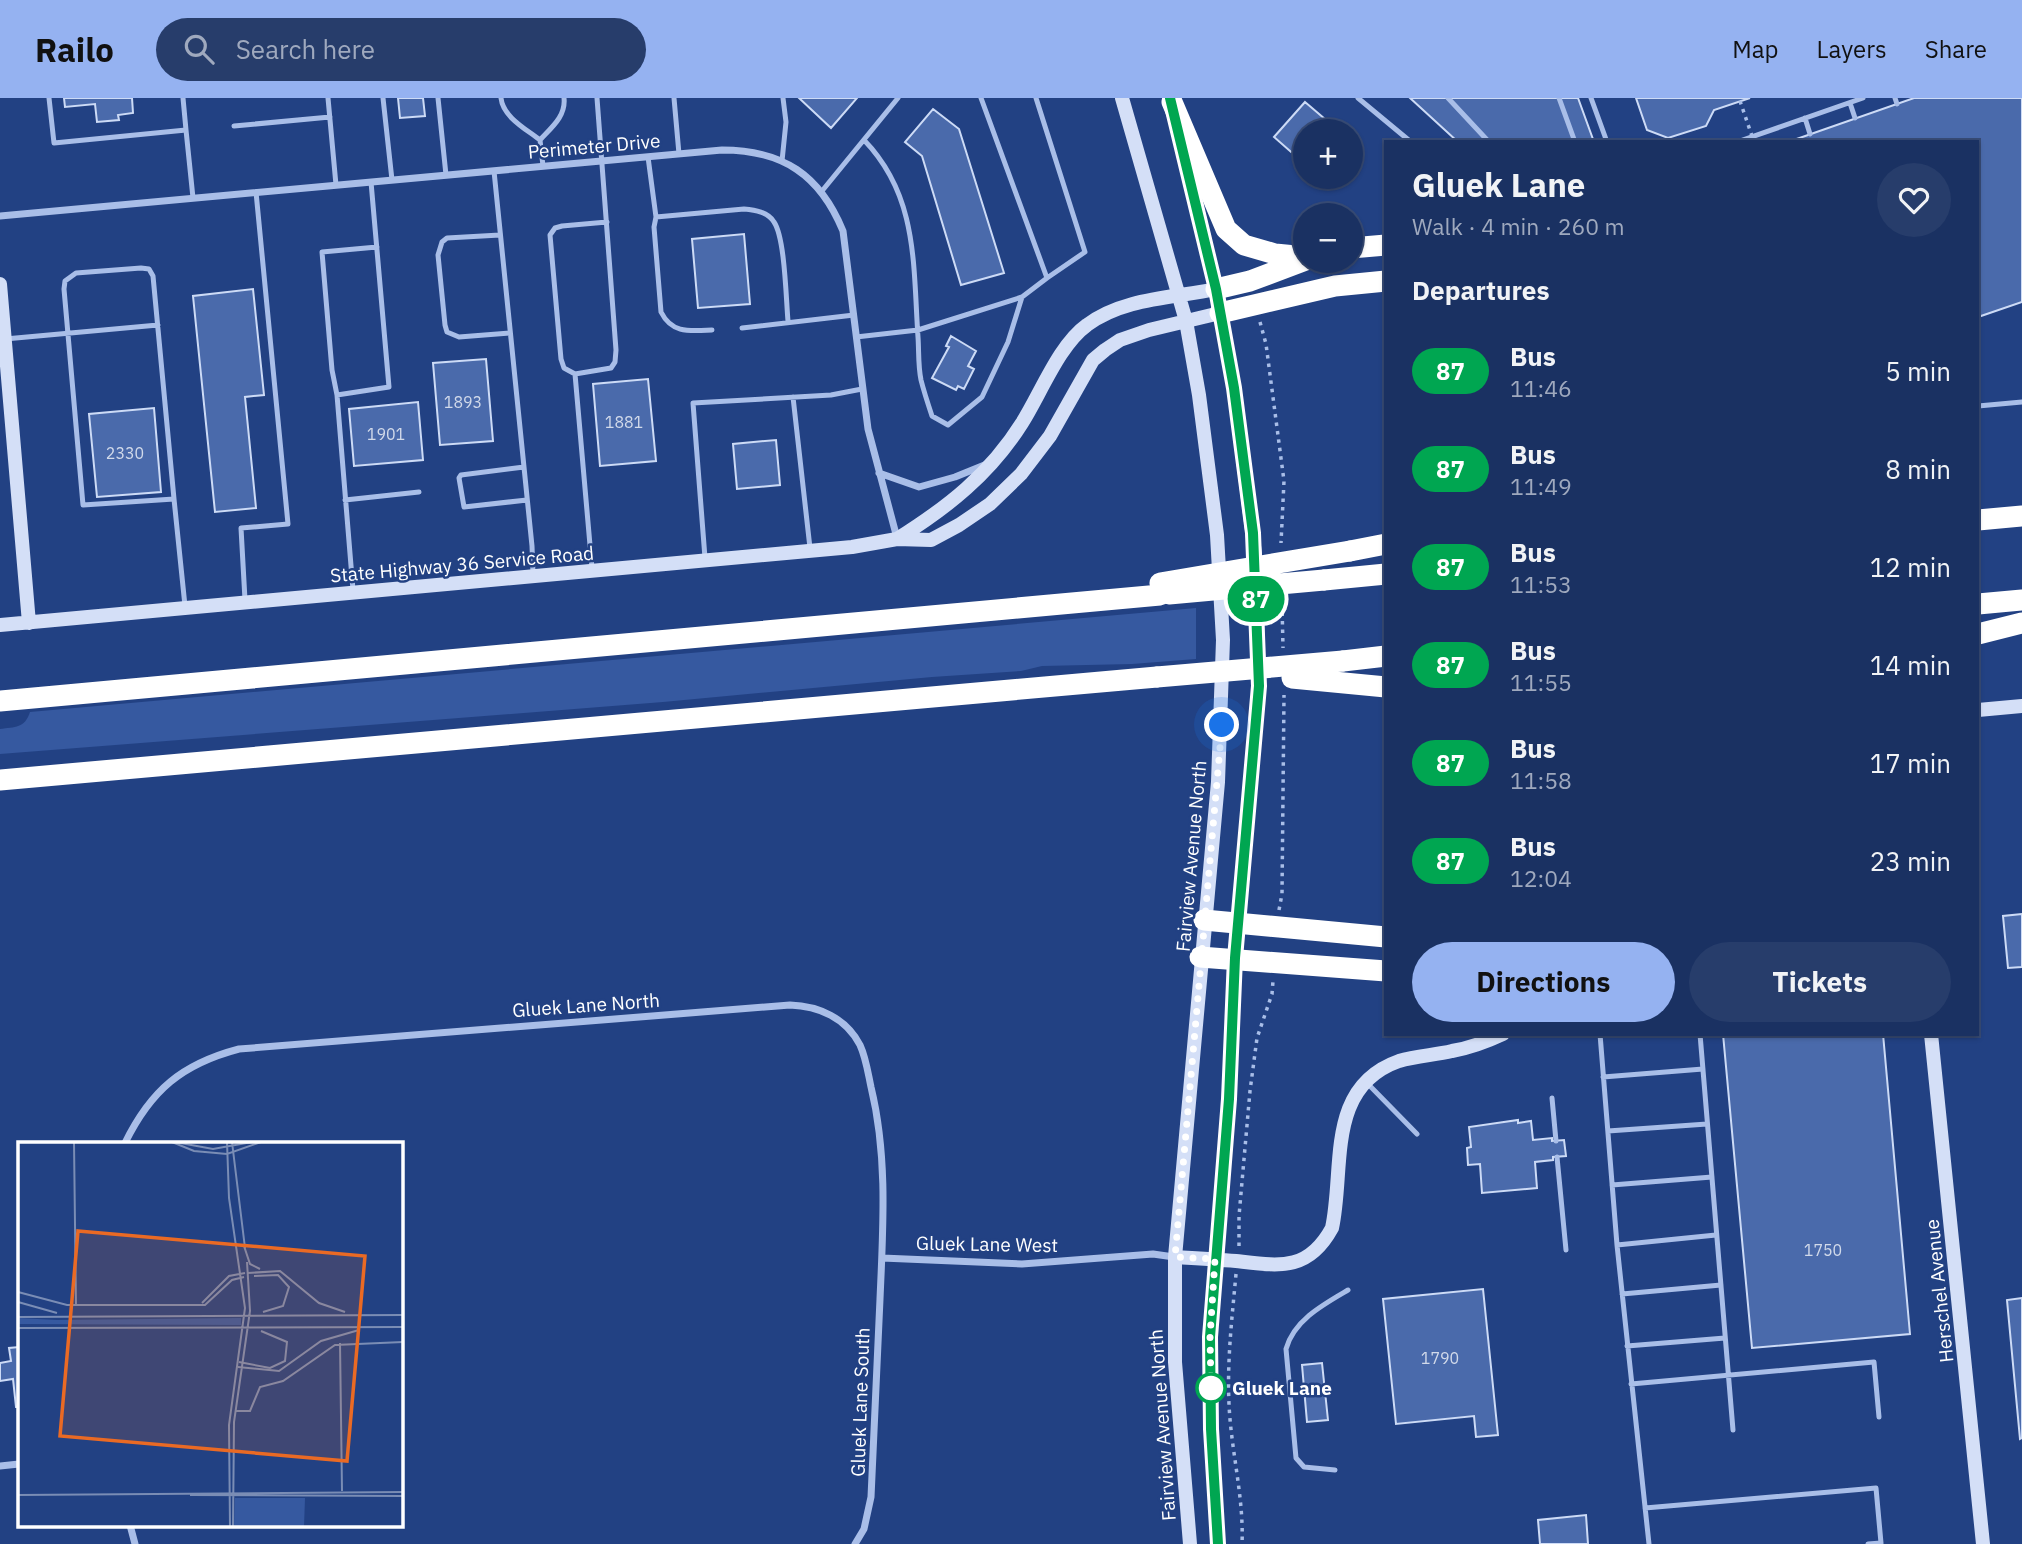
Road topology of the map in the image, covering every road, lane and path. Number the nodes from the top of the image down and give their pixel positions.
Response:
1 (50, 98) edge
2 (183, 98) edge
3 (328, 98) edge
4 (383, 98) edge
5 (438, 98) edge
6 (501, 98) edge
7 (564, 98) edge
8 (597, 98) edge
9 (674, 98) edge
10 (783, 98) edge
11 (898, 98) edge
12 (981, 98) edge
13 (1035, 98) edge
14 (1122, 98) edge
15 (1358, 98) edge
16 (1448, 98) edge
17 (1559, 98) edge
18 (1591, 98) edge
19 (1863, 98) edge
20 (1171, 100) edge
21 (1740, 101) dead end
22 (1850, 103) junction
23 (330, 117) junction
24 (1805, 118) junction
25 (1855, 118) dead end
26 (234, 126) dead end
27 (186, 130) junction
28 (1810, 134) dead end
29 (540, 139) junction
30 (864, 140) junction
31 (1409, 140) edge
32 (1487, 140) edge
33 (1574, 140) edge
34 (1606, 140) edge
35 (1743, 140) edge
36 (1754, 140) edge
37 (679, 154) junction
38 (648, 157) junction
39 (602, 161) junction
40 (782, 161) junction
41 (543, 166) junction
42 (494, 171) junction
43 (446, 175) junction
44 (391, 180) junction
45 (371, 182) junction
46 (336, 185) junction
47 (822, 191) junction
48 (256, 192) junction
49 (193, 198) junction
50 (0, 216) edge
51 (656, 217) junction
52 (607, 222) junction
53 (500, 235) junction
54 (1384, 245) edge
55 (377, 247) junction
56 (1363, 247) edge
57 (1293, 256) edge
58 (1293, 263) edge
59 (1047, 278) junction
60 (1384, 281) edge
61 (0, 284) edge
62 (1216, 289) junction
63 (1179, 296) junction
64 (1022, 297) junction
65 (1220, 313) junction
66 (854, 315) junction
67 (788, 321) junction
68 (1186, 321) junction
69 (158, 325) junction
70 (742, 328) dead end
71 (712, 330) dead end
72 (918, 330) junction
73 (69, 333) junction
74 (510, 333) junction
75 (856, 337) junction
76 (4, 345) edge
77 (576, 374) junction
78 (862, 389) junction
79 (337, 394) junction
80 (793, 397) junction
81 (2022, 402) edge
82 (1979, 406) edge
83 (994, 461) junction
84 (524, 467) junction
85 (879, 473) junction
86 (419, 492) dead end
87 (174, 499) junction
88 (345, 500) junction
89 (527, 500) junction
90 (1979, 508) edge
91 (2022, 508) edge
92 (2022, 516) edge
93 (1979, 520) edge
94 (897, 539) junction
95 (1384, 544) edge
96 (810, 551) junction
97 (705, 561) junction
98 (592, 571) junction
99 (1384, 574) edge
100 (533, 577) junction
101 (1160, 589) junction
102 (354, 593) junction
103 (2022, 600) edge
104 (245, 603) junction
105 (1979, 604) edge
106 (185, 609) junction
107 (29, 623) junction
108 (2022, 623) edge
109 (0, 625) edge
110 (1979, 634) edge
111 (1384, 656) edge
112 (1258, 668) junction
113 (137, 687) junction
114 (1384, 687) edge
115 (0, 689) edge
116 (0, 701) edge
117 (2022, 706) edge
118 (1979, 710) edge
119 (0, 780) edge
120 (1204, 920) junction
121 (1239, 925) junction
122 (1384, 937) edge
123 (1200, 957) junction
124 (1235, 958) junction
125 (1384, 971) edge
126 (1498, 1036) edge
127 (1600, 1036) edge
128 (1700, 1036) edge
129 (1931, 1036) edge
130 (1703, 1069) junction
131 (1603, 1077) junction
132 (1365, 1082) junction
133 (1552, 1098) dead end
134 (1707, 1124) junction
135 (1608, 1131) junction
136 (1417, 1133) dead end
137 (1556, 1141) dead end
138 (125, 1142) edge
139 (1557, 1157) dead end
140 (1712, 1177) junction
141 (1612, 1185) junction
142 (1716, 1235) junction
143 (1617, 1245) junction
144 (1566, 1250) dead end
145 (1175, 1257) junction
146 (882, 1258) junction
147 (1215, 1259) junction
148 (1721, 1284) junction
149 (1348, 1290) dead end
150 (1234, 1293) dead end
151 (1622, 1294) junction
152 (1725, 1338) junction
153 (1627, 1346) junction
154 (1728, 1376) junction
155 (1631, 1384) junction
156 (1880, 1417) dead end
157 (1733, 1430) dead end
158 (18, 1464) edge
159 (0, 1466) edge
160 (1335, 1471) dead end
161 (1645, 1508) junction
162 (130, 1526) edge
163 (135, 1544) edge
164 (855, 1544) edge
165 (1190, 1544) edge
166 (1218, 1544) edge
167 (1242, 1544) edge
168 (1648, 1544) edge
169 (1868, 1544) edge
170 (1983, 1544) edge

1 - 27 lane
2 - 27 lane
3 - 23 lane
4 - 44 lane
5 - 43 lane
6 - 29 lane
7 - 29 lane
8 - 39 lane
9 - 37 lane
10 - 40 lane
11 - 30 lane
12 - 59 lane
13 - 59 lane
14 - 63 street, Fairview Avenue North
15 - 31 lane
16 - 32 lane
17 - 33 lane
18 - 34 lane
19 - 22 lane
20 - 57 highway
20 - 62 street
21 - 36 path, bridge
22 - 24 lane
22 - 25 lane
23 - 26 lane
23 - 46 lane
24 - 28 lane
24 - 35 lane
27 - 49 lane
29 - 41 lane
30 - 47 lane
30 - 72 lane
37 - 38 street, Perimeter Drive
37 - 40 street, Perimeter Drive
38 - 39 street, Perimeter Drive
38 - 51 lane
39 - 41 street, Perimeter Drive
39 - 52 lane
40 - 47 street, Perimeter Drive
41 - 42 street, Perimeter Drive
42 - 43 street, Perimeter Drive
42 - 53 lane
43 - 44 street, Perimeter Drive
44 - 45 street, Perimeter Drive
45 - 46 street, Perimeter Drive
45 - 55 lane
46 - 48 street, Perimeter Drive
47 - 66 street, Perimeter Drive
48 - 49 street, Perimeter Drive
48 - 104 lane
49 - 50 street, Perimeter Drive
51 - 67 lane
51 - 71 lane
52 - 77 lane
52 - 77 lane
53 - 74 lane
53 - 74 lane
54 - 56 highway
55 - 79 lane
55 - 79 lane
58 - 62 highway
59 - 64 lane
60 - 65 highway
61 - 76 street
62 - 63 street
62 - 65 street
63 - 68 street, Fairview Avenue North
63 - 83 street
64 - 72 lane
64 - 72 lane
65 - 68 street
65 - 121 street
66 - 67 lane
66 - 75 street, Perimeter Drive
67 - 70 lane
68 - 94 street
68 - 120 street, Fairview Avenue North
69 - 73 lane
69 - 73 lane
69 - 87 lane
72 - 75 lane
73 - 76 lane
73 - 87 lane
74 - 84 lane
75 - 78 street, Perimeter Drive
76 - 107 street
77 - 98 lane
78 - 80 lane
78 - 85 street, Perimeter Drive
79 - 88 lane
80 - 96 lane
80 - 97 lane
81 - 82 lane
83 - 85 street
83 - 94 street
84 - 89 lane
84 - 89 lane
85 - 94 street, Perimeter Drive
86 - 88 lane
87 - 106 lane
88 - 102 lane
89 - 100 lane
90 - 91 highway
92 - 93 highway
94 - 96 street, State Highway 36 Service Road
95 - 101 highway, bridge
96 - 97 street, State Highway 36 Service Road
97 - 98 street, State Highway 36 Service Road
98 - 100 street, State Highway 36 Service Road
99 - 101 highway, bridge
100 - 102 street, State Highway 36 Service Road
101 - 113 highway
102 - 104 street, State Highway 36 Service Road
103 - 105 highway
104 - 106 street, State Highway 36 Service Road
106 - 107 street, State Highway 36 Service Road
107 - 109 street, State Highway 36 Service Road
108 - 110 highway
111 - 112 highway, bridge
112 - 114 highway
112 - 119 highway, bridge
113 - 115 highway
113 - 116 highway
117 - 118 street
120 - 121 highway
120 - 123 street, Fairview Avenue North
121 - 122 highway
121 - 124 street
123 - 124 highway
123 - 145 street, Fairview Avenue North
124 - 125 highway
124 - 147 street
126 - 132 street
127 - 131 lane
128 - 130 lane
129 - 170 street, Herschel Avenue
130 - 131 lane
130 - 134 lane
131 - 135 lane
132 - 136 lane
132 - 147 street
133 - 137 lane
134 - 135 lane
134 - 140 lane
135 - 141 lane
138 - 146 street, Gluek Lane North
139 - 144 lane
140 - 141 lane
140 - 142 lane
141 - 143 lane
142 - 143 lane
142 - 148 lane
143 - 151 lane
145 - 146 street, Gluek Lane West
145 - 147 street
145 - 165 street, Fairview Avenue North
146 - 164 street, Gluek Lane South
147 - 166 street
148 - 151 lane
148 - 152 lane
149 - 160 lane
150 - 167 path
151 - 153 lane
152 - 153 lane
152 - 154 lane
153 - 155 lane
154 - 155 lane
154 - 156 lane
154 - 157 lane
155 - 161 lane
158 - 159 street
161 - 168 lane
161 - 169 lane
162 - 163 street

